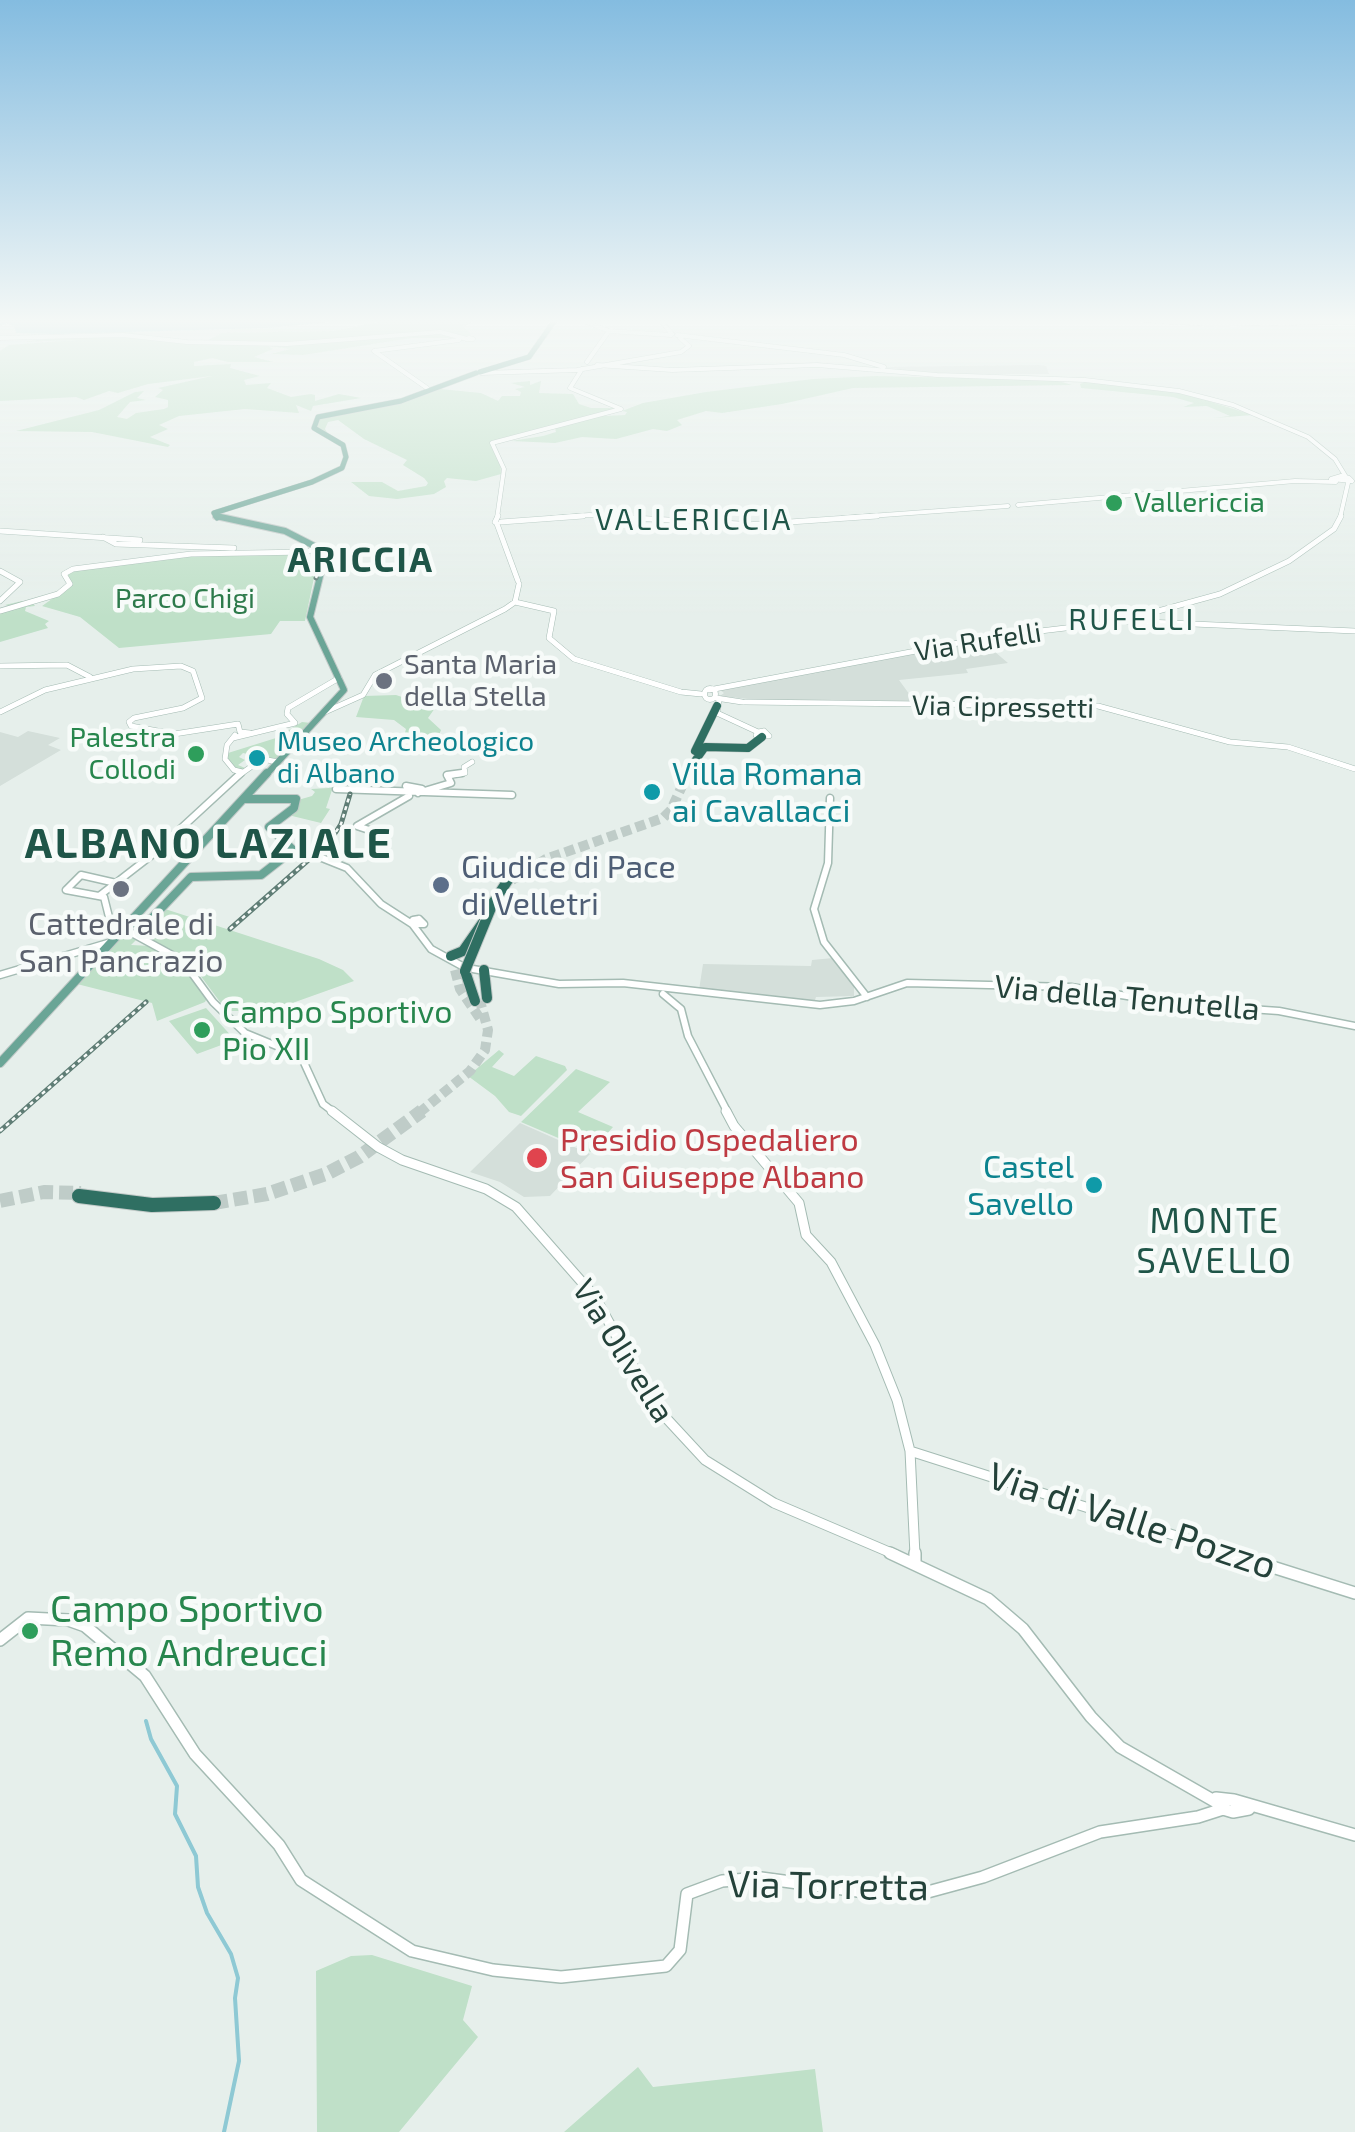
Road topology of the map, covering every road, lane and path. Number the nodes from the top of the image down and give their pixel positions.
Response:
1 (316, 419) edge
2 (590, 419) edge
3 (1266, 419) edge
4 (1335, 480) junction
5 (1350, 480) edge
6 (498, 522) junction
7 (0, 531) edge
8 (194, 546) junction
9 (319, 547) junction
10 (278, 552) junction
11 (170, 556) junction
12 (0, 571) edge
13 (0, 601) edge
14 (515, 602) junction
15 (311, 609) joint
16 (0, 611) edge
17 (1124, 621) junction
18 (1355, 630) edge
19 (0, 666) edge
20 (99, 678) junction
21 (338, 683) junction
22 (711, 696) junction
23 (744, 702) junction
24 (343, 707) junction
25 (0, 712) edge
26 (325, 712) junction
27 (741, 723) junction
28 (240, 730) junction
29 (250, 733) junction
30 (760, 735) joint
31 (232, 738) junction
32 (699, 748) junction
33 (278, 762) junction
34 (472, 762) dead end
35 (688, 768) tunnel mouth
36 (1355, 769) edge
37 (238, 774) junction
38 (406, 786) dead end
39 (336, 789) dead end
40 (398, 792) junction
41 (418, 793) junction
42 (512, 794) dead end
43 (830, 798) dead end
44 (245, 799) junction
45 (383, 800) dead end
46 (372, 831) dead end
47 (293, 850) junction
48 (510, 880) tunnel mouth
49 (116, 882) junction
50 (99, 896) junction
51 (494, 904) junction
52 (486, 918) junction
53 (128, 928) junction
54 (110, 941) junction
55 (464, 967) junction
56 (0, 974) edge
57 (662, 990) junction
58 (867, 997) junction
59 (1355, 1026) edge
60 (0, 1063) edge
61 (80, 1194) tunnel mouth
62 (214, 1201) tunnel mouth
63 (910, 1450) junction
64 (915, 1563) junction
65 (1355, 1592) edge
66 (0, 1640) edge
67 (1222, 1803) junction
68 (1355, 1834) edge

1 - 9 main road
2 - 6 street
3 - 5 street
4 - 5 street
4 - 5 street
4 - 6 street
5 - 17 street
6 - 14 street
7 - 8 street
8 - 10 street
8 - 11 street
9 - 10 street
9 - 15 main road
10 - 11 street
11 - 16 street
12 - 13 street
14 - 22 street, Via Cipressetti
14 - 24 street
15 - 21 main road
17 - 18 street, Via Rufelli
17 - 22 street, Via Rufelli
19 - 20 street
20 - 25 street
20 - 28 street
21 - 24 street
21 - 26 main road
21 - 29 street
22 - 23 street, Via Cipressetti
22 - 27 street
22 - 32 highway
23 - 27 street
23 - 36 street, Via Cipressetti
24 - 26 street
26 - 33 main road
27 - 30 street
28 - 29 street
28 - 31 street
29 - 31 street
30 - 32 highway
31 - 37 street
32 - 35 highway
33 - 37 street
33 - 44 main road
34 - 41 street
37 - 49 street
38 - 41 street
39 - 40 street
40 - 41 street
40 - 45 street
41 - 42 street
41 - 46 street
43 - 58 street
44 - 47 main road
44 - 53 main road
47 - 53 main road
47 - 55 street
48 - 51 highway
49 - 50 street
49 - 50 street
50 - 53 street
51 - 52 highway, bridge
51 - 55 highway, bridge
52 - 55 highway, bridge
52 - 55 highway, bridge
53 - 54 main road
53 - 64 street, Via Olivella
54 - 56 street
54 - 60 main road
55 - 55 highway
55 - 57 street, Via della Tenutella
57 - 58 street, Via della Tenutella
57 - 63 street
58 - 59 street, Via della Tenutella
61 - 62 highway
63 - 64 street
63 - 65 street, Via di Valle Pozzo
64 - 67 street, Via Olivella
66 - 67 street, Via Torretta
67 - 68 street

